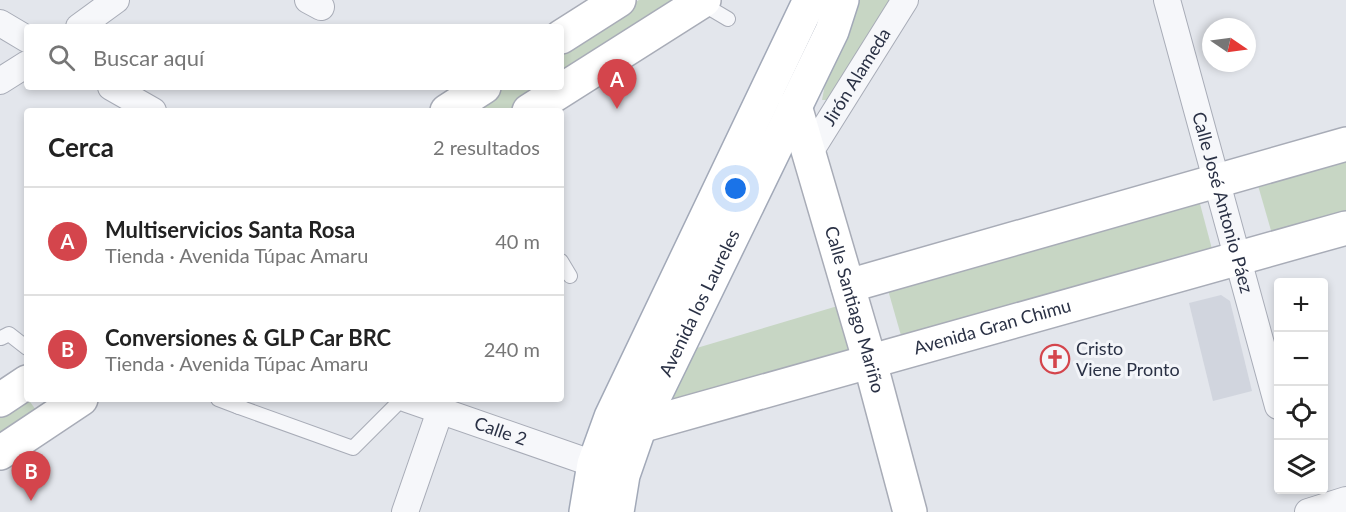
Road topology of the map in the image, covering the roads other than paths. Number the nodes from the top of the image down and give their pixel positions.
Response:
1 (116, 0) edge
2 (619, 0) edge
3 (810, 0) edge
4 (842, 0) edge
5 (905, 0) edge
6 (1167, 0) edge
7 (708, 5) edge
8 (0, 23) edge
9 (83, 24) edge
10 (564, 35) edge
11 (24, 37) edge
12 (24, 66) edge
13 (0, 81) edge
14 (479, 90) edge
15 (125, 99) edge
16 (795, 106) junction
17 (146, 108) edge
18 (452, 108) edge
19 (534, 108) edge
20 (1346, 144) edge
21 (808, 155) junction
22 (1217, 181) junction
23 (1346, 228) edge
24 (1239, 260) junction
25 (564, 266) edge
26 (570, 276) dead end
27 (848, 286) junction
28 (2, 338) dead end
29 (24, 346) edge
30 (870, 362) junction
31 (24, 384) edge
32 (1274, 391) edge
33 (0, 400) edge
34 (74, 402) edge
35 (238, 402) edge
36 (402, 402) edge
37 (414, 402) edge
38 (440, 411) junction
39 (640, 426) junction
40 (0, 453) edge
41 (594, 464) junction
42 (1303, 494) edge
43 (1346, 500) edge
44 (405, 512) edge
45 (586, 512) edge
46 (617, 512) edge
47 (910, 512) edge
48 (1308, 512) edge

1 - 9 street
2 - 10 street
3 - 41 street, Avenida los Laureles
4 - 16 street, Avenida los Laureles
5 - 21 street, Jirón Alameda
6 - 22 street, Calle José Antonio Páez
7 - 19 street
8 - 11 street
12 - 13 street
14 - 18 street
15 - 17 street
16 - 21 street, Calle Santiago Mariño
16 - 39 street, Avenida los Laureles
20 - 22 street
21 - 27 street, Calle Santiago Mariño
22 - 24 street, Calle José Antonio Páez
22 - 27 street
23 - 24 street, Avenida Gran Chimu
24 - 30 street, Avenida Gran Chimu
24 - 32 street, Calle José Antonio Páez
25 - 26 lane
27 - 30 street, Calle Santiago Mariño
28 - 29 lane
30 - 39 street, Avenida Gran Chimu
30 - 47 street, Calle Santiago Mariño
31 - 33 street
34 - 40 street
35 - 36 lane
37 - 38 street, Calle 2
38 - 41 street, Calle 2
38 - 44 street
39 - 46 street, Avenida los Laureles
41 - 45 street, Avenida los Laureles
42 - 48 street
43 - 48 street

